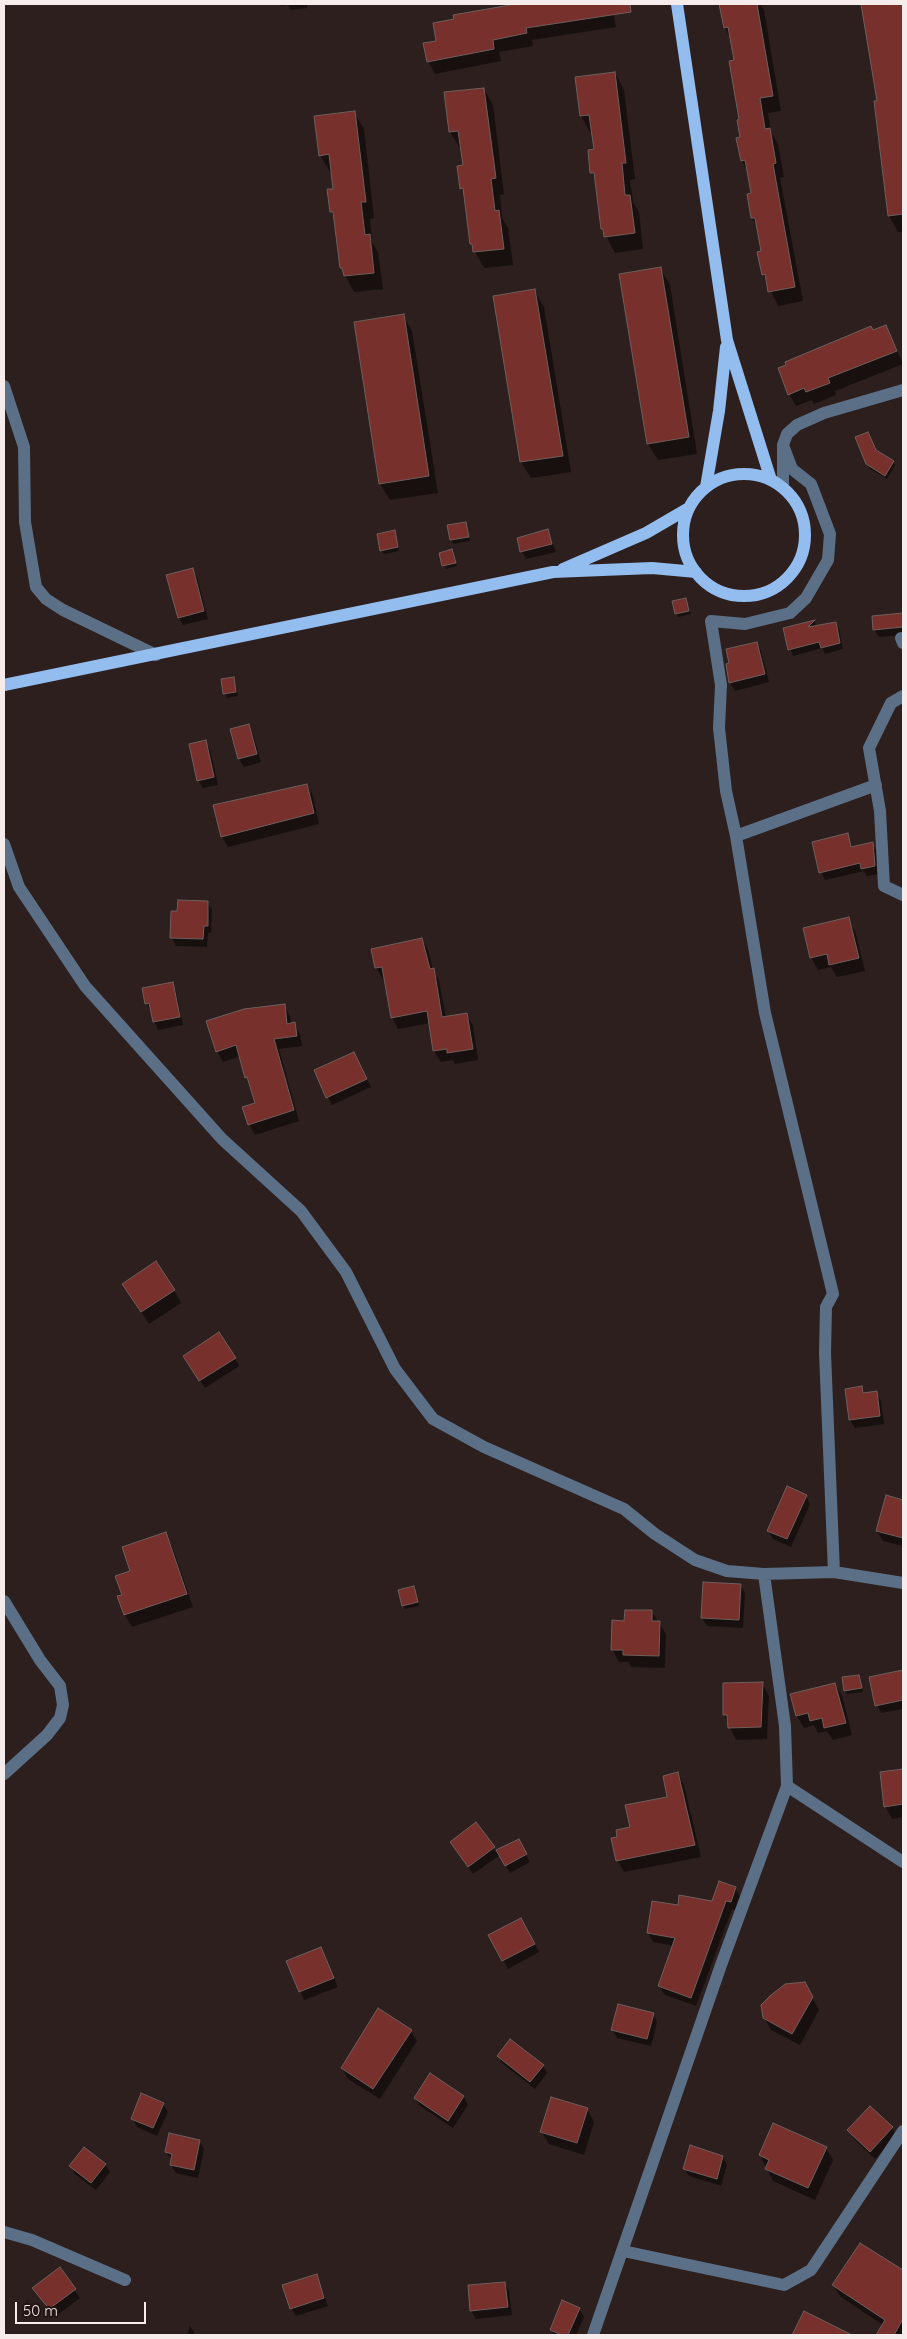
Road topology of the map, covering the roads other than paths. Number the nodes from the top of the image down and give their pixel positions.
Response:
1 (678, 4) edge
2 (727, 340) junction
3 (4, 386) edge
4 (903, 390) edge
5 (783, 445) junction
6 (771, 480) junction
7 (706, 487) junction
8 (782, 487) junction
9 (689, 508) junction
10 (554, 572) junction
11 (696, 572) junction
12 (156, 655) junction
13 (4, 685) edge
14 (903, 696) edge
15 (876, 785) junction
16 (736, 836) junction
17 (4, 844) edge
18 (903, 895) edge
19 (834, 1572) junction
20 (764, 1574) junction
21 (903, 1583) edge
22 (4, 1601) edge
23 (4, 1774) edge
24 (787, 1786) junction
25 (903, 1862) edge
26 (903, 2131) edge
27 (4, 2232) edge
28 (623, 2251) junction
29 (126, 2280) dead end
30 (594, 2335) edge

1 - 2 main road
2 - 6 main road
2 - 7 main road
3 - 12 street
4 - 5 street
5 - 8 street
5 - 16 street
6 - 7 main road
6 - 8 main road
7 - 9 main road
8 - 11 main road
9 - 10 main road
9 - 11 main road
10 - 11 main road
10 - 12 main road
12 - 13 main road
14 - 15 street
15 - 16 street
15 - 18 street
16 - 19 street
17 - 20 street
19 - 20 street
19 - 21 street
20 - 24 street
22 - 23 street
24 - 25 street
24 - 28 street
26 - 28 street
27 - 29 street
28 - 30 street

